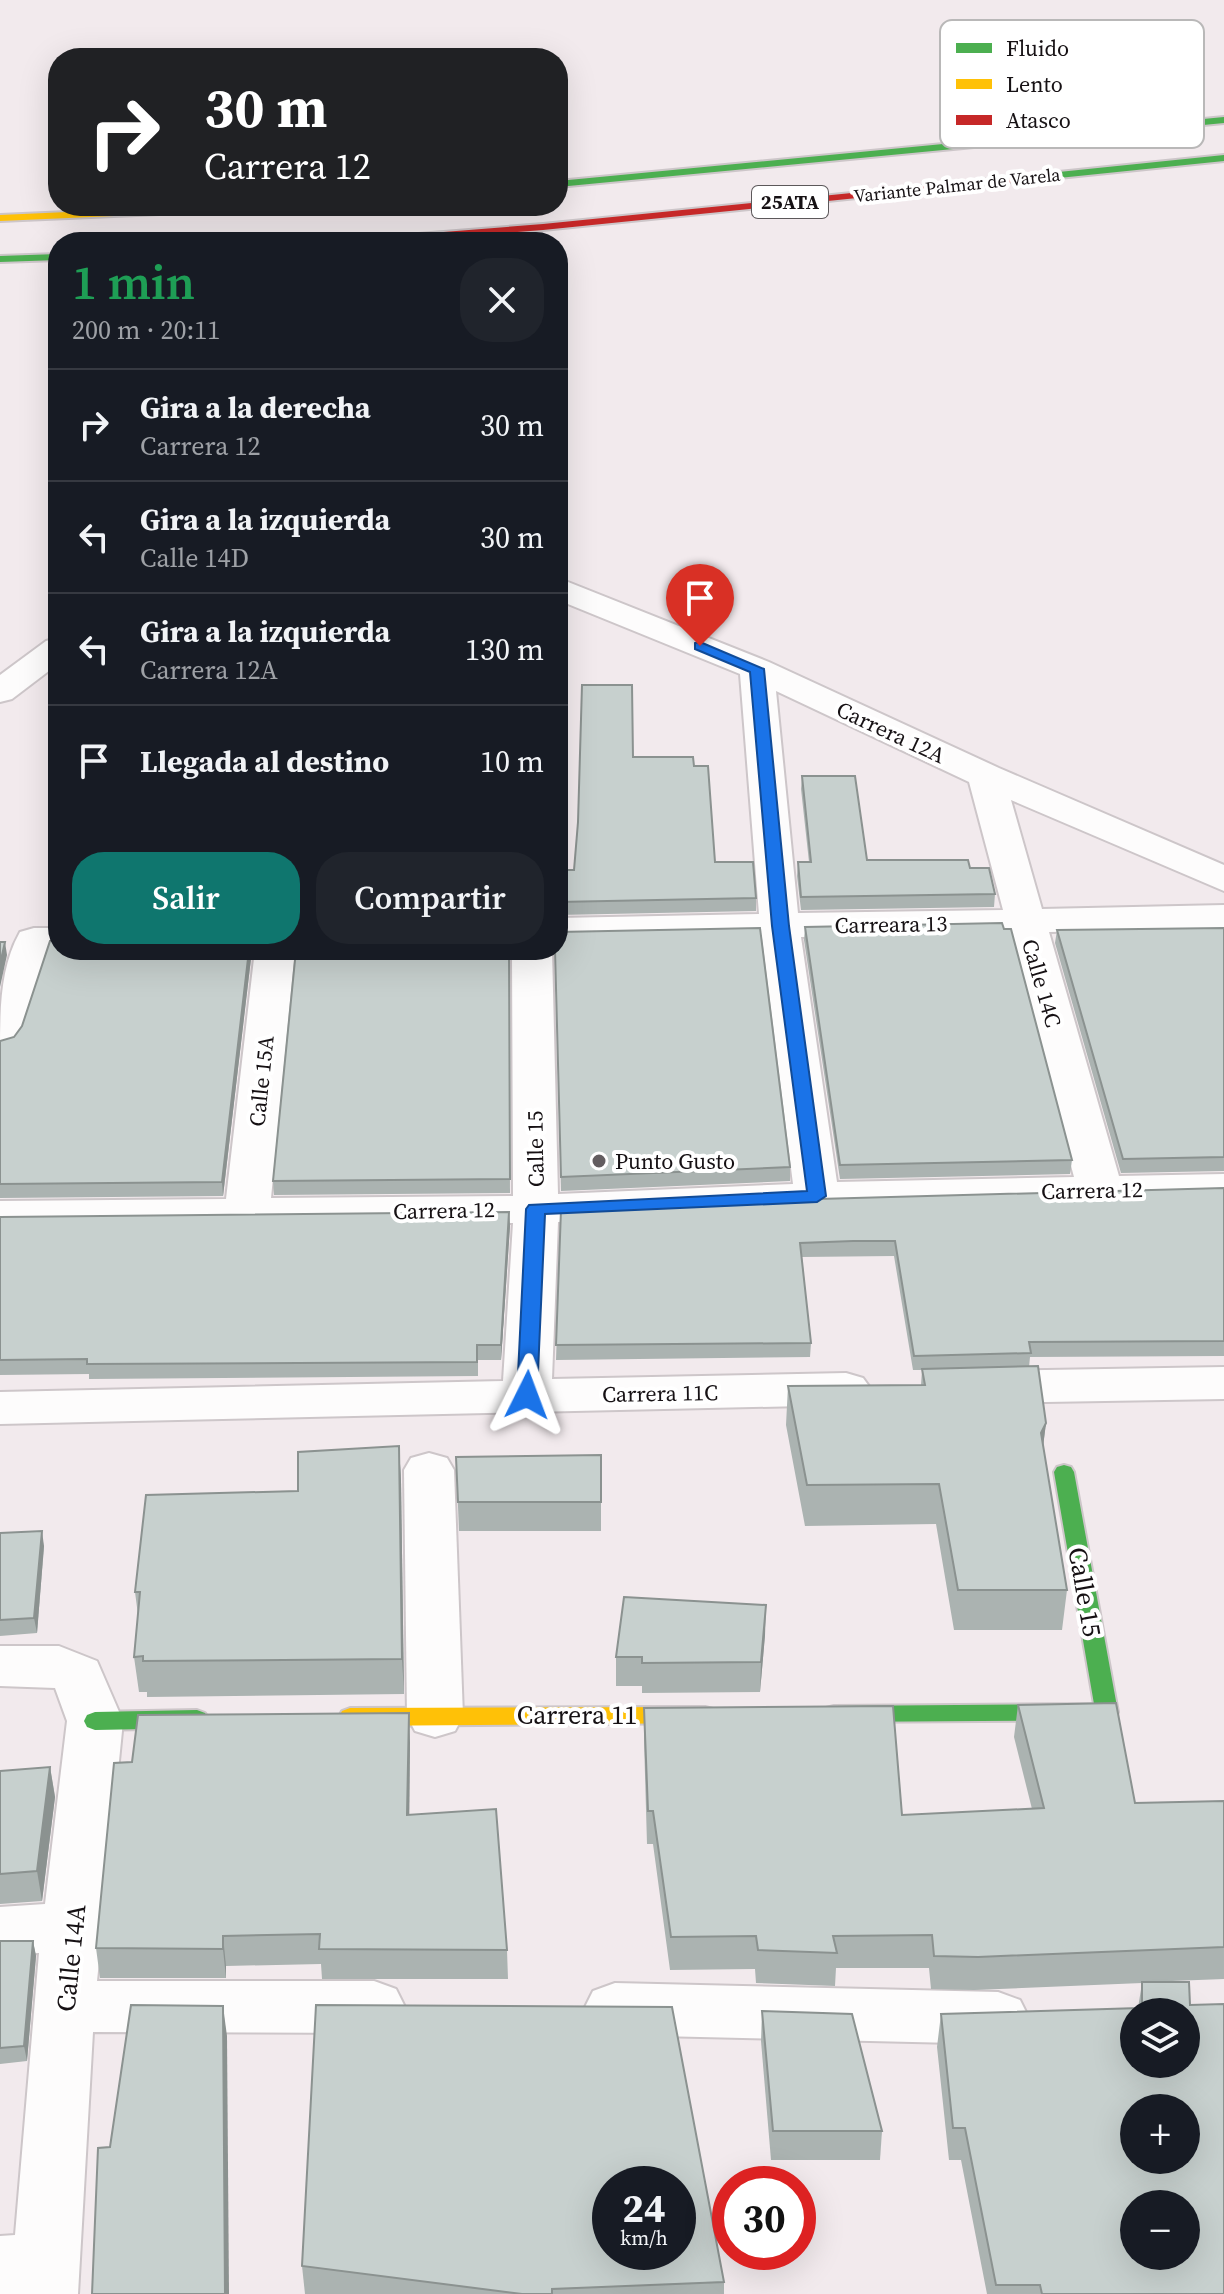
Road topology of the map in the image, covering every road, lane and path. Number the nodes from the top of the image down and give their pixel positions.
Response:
1 (1224, 120) edge
2 (1204, 122) edge
3 (940, 147) edge
4 (1224, 158) edge
5 (568, 183) edge
6 (48, 216) edge
7 (0, 218) edge
8 (480, 232) edge
9 (48, 257) edge
10 (0, 259) edge
11 (568, 592) edge
12 (48, 656) edge
13 (757, 669) junction
14 (0, 692) edge
15 (986, 776) junction
16 (1224, 879) edge
17 (1224, 917) edge
18 (1025, 921) junction
19 (780, 926) junction
20 (568, 930) edge
21 (46, 940) edge
22 (274, 960) edge
23 (532, 960) edge
24 (0, 1039) edge
25 (1224, 1187) edge
26 (1100, 1189) junction
27 (817, 1196) junction
28 (536, 1209) junction
29 (247, 1212) junction
30 (0, 1215) edge
31 (1224, 1383) edge
32 (891, 1388) edge
33 (939, 1388) edge
34 (527, 1395) junction
35 (0, 1408) edge
36 (429, 1470) dead end
37 (1064, 1472) dead end
38 (15, 1666) edge
39 (722, 1714) edge
40 (818, 1714) edge
41 (435, 1716) junction
42 (327, 1718) edge
43 (218, 1719) edge
44 (95, 1721) junction
45 (75, 1927) junction
46 (0, 1931) edge
47 (64, 2006) junction
48 (427, 2008) edge
49 (554, 2008) edge
50 (1047, 2016) edge
51 (31, 2275) edge

1 - 2 main road, Variante Palmar de Varela / 25ATA
3 - 5 main road, Variante Palmar de Varela / 25ATA
4 - 8 main road, Variante Palmar de Varela / 25ATA
6 - 7 main road
9 - 10 main road
11 - 13 street, Carrera 12A
12 - 14 street
13 - 15 street, Carrera 12A
13 - 19 street
15 - 16 street, Carrera 12A
15 - 18 street, Calle 14C
17 - 18 street, Carreara 13
18 - 19 street, Carreara 13
18 - 26 street, Calle 14C
19 - 20 street, Carreara 13
19 - 27 street
21 - 24 street
22 - 29 street, Calle 15A
23 - 28 street, Calle 15
25 - 26 street, Carrera 12
26 - 27 street, Carrera 12
27 - 28 street, Carrera 12
28 - 29 street, Carrera 12
28 - 34 street, Calle 15
29 - 30 street, Carrera 12
31 - 33 street
32 - 34 street, Carrera 11C
34 - 35 street, Carrera 11C
36 - 41 street
37 - 40 main road, Calle 15
38 - 44 street, Calle 14A
39 - 41 main road, Carrera 11
41 - 42 main road, Carrera 11
43 - 44 main road
44 - 45 street, Calle 14A
45 - 46 street
45 - 47 street, Calle 14A
47 - 48 street
47 - 51 street, Calle 14A
49 - 50 street

